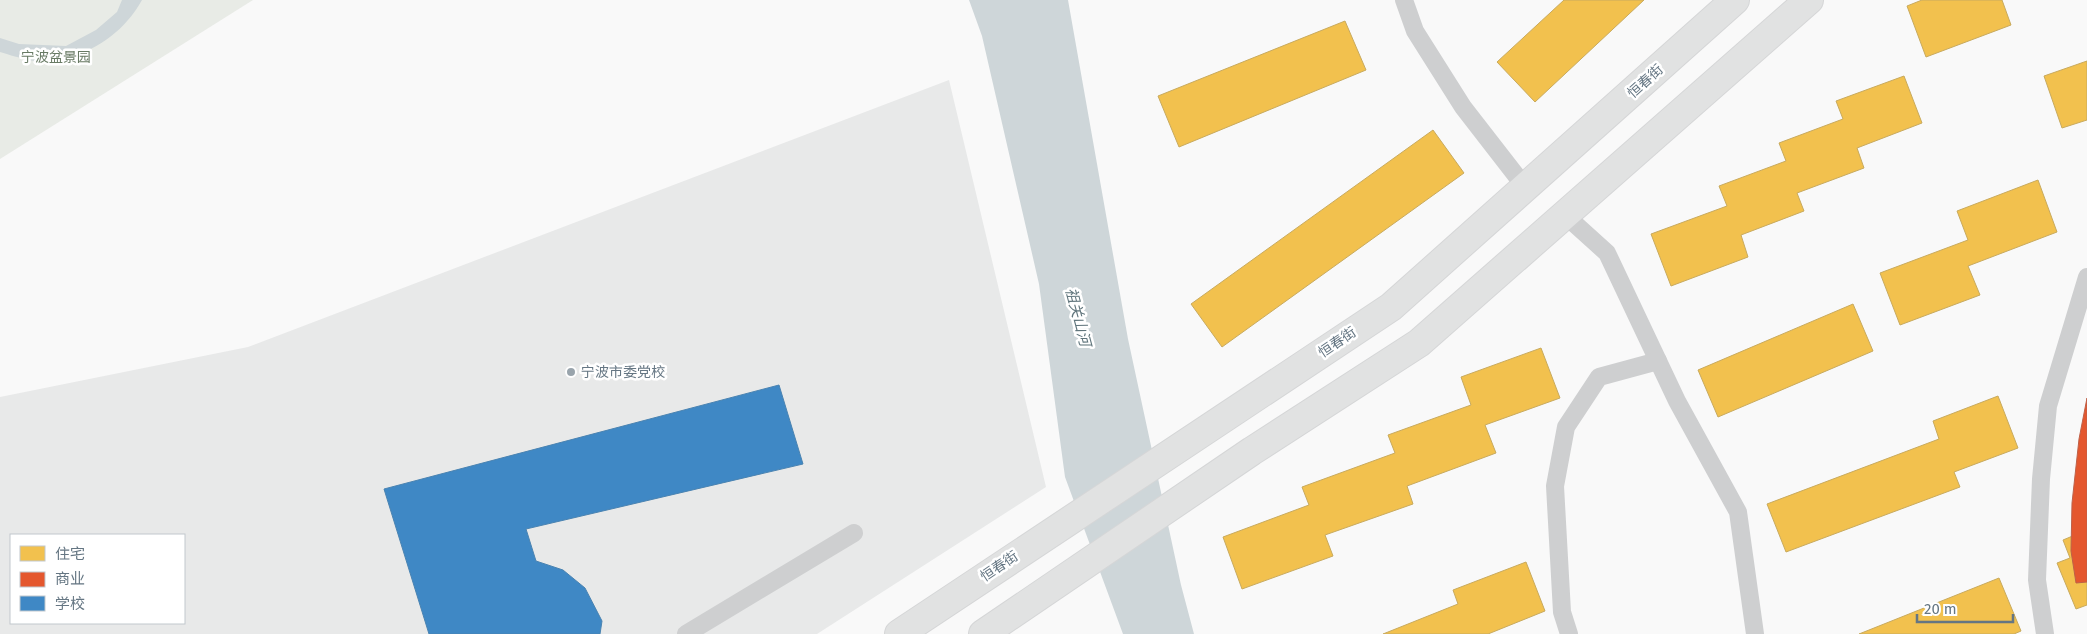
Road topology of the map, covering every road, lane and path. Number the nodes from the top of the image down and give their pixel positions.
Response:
1 (1404, 0) edge
2 (1736, 0) edge
3 (1809, 0) edge
4 (1525, 187) junction
5 (1564, 215) junction
6 (2087, 277) edge
7 (1658, 361) junction
8 (854, 533) dead end
9 (984, 633) edge
10 (686, 634) edge
11 (899, 634) edge
12 (1569, 634) edge
13 (1755, 634) edge
14 (2044, 634) edge

1 - 4 lane
2 - 4 main road, 恒春街
3 - 5 main road
4 - 11 main road, 恒春街
5 - 7 lane
5 - 9 main road
6 - 14 lane
7 - 12 lane
7 - 13 lane
8 - 10 lane

